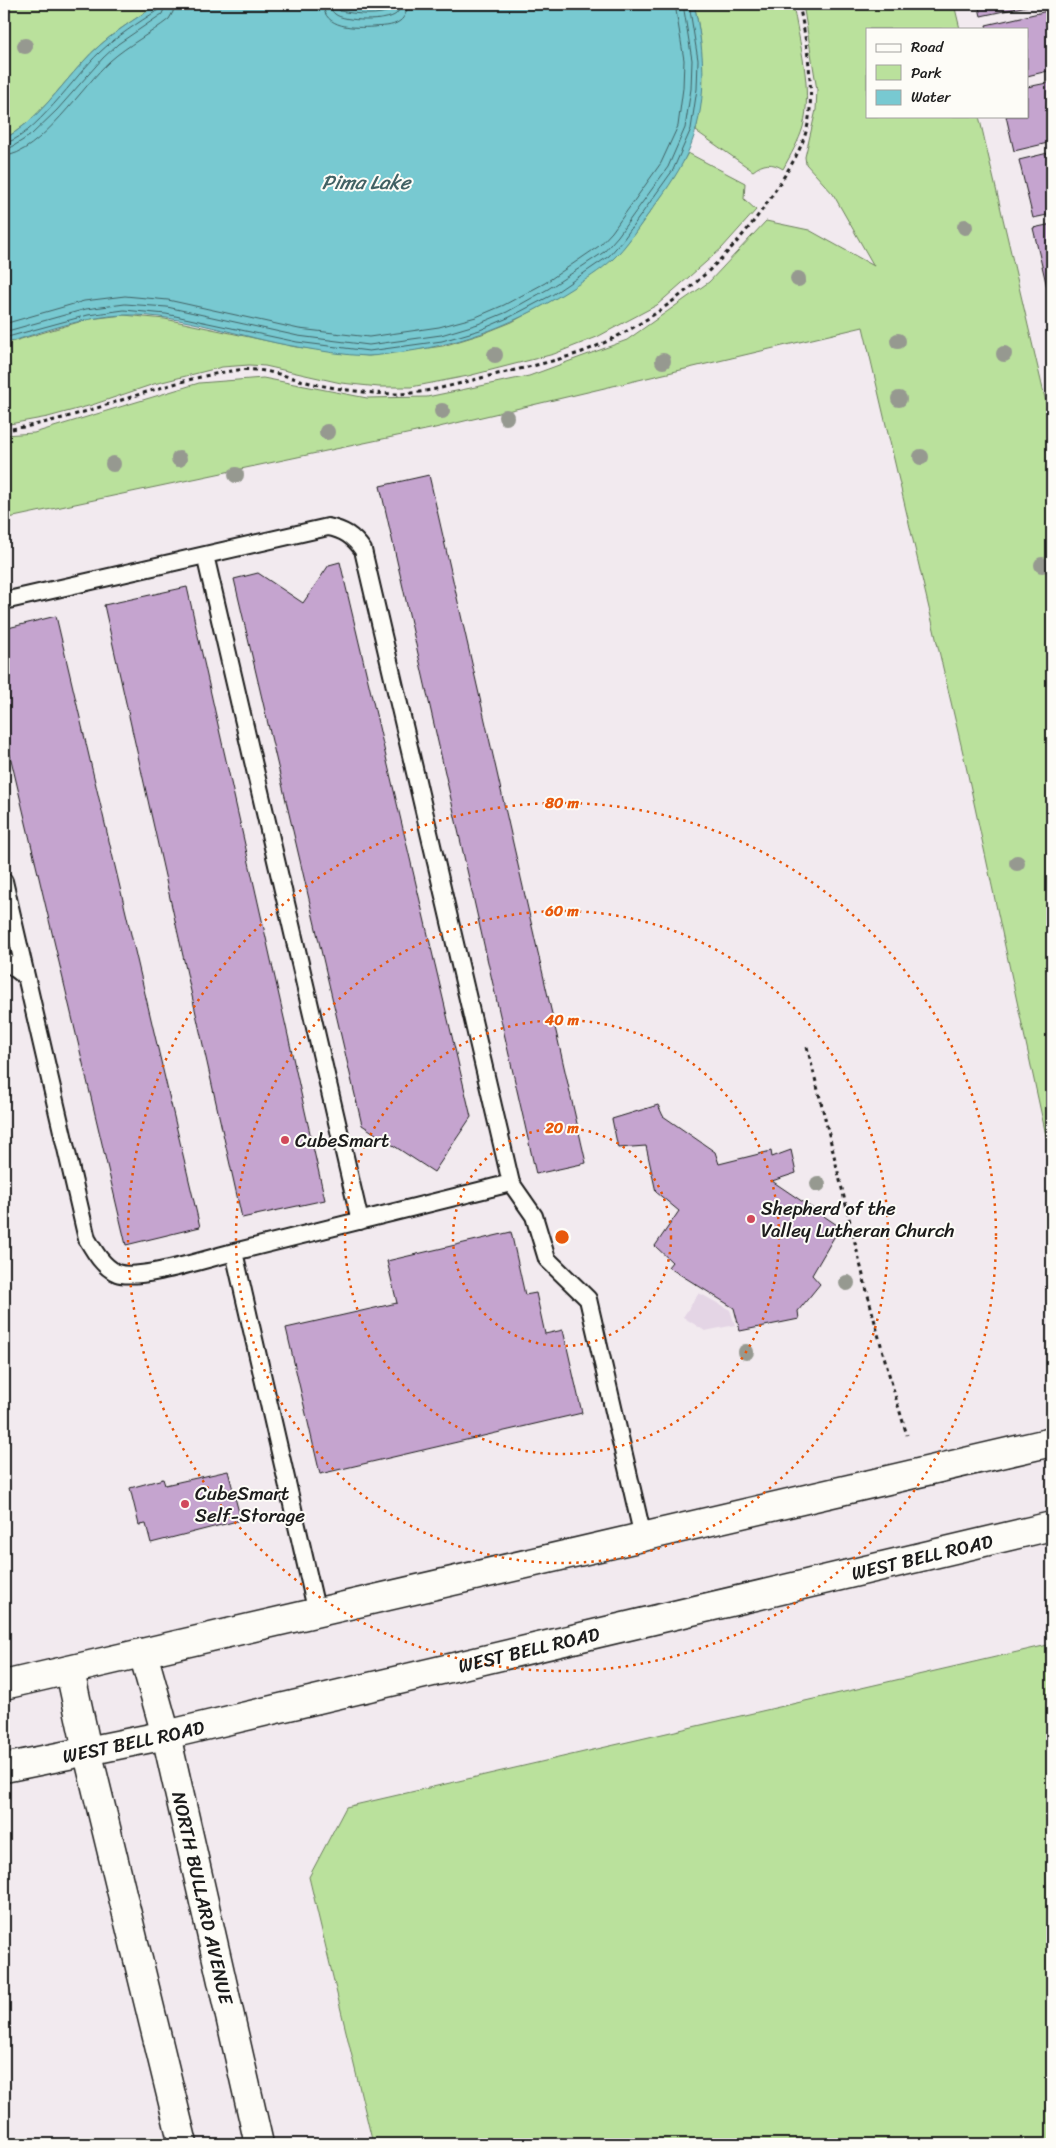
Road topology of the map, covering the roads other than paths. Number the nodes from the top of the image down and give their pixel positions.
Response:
1 (205, 555) junction
2 (4, 601) edge
3 (4, 881) edge
4 (4, 960) edge
5 (26, 977) junction
6 (511, 1183) junction
7 (360, 1221) junction
8 (234, 1252) junction
9 (1052, 1442) edge
10 (1052, 1526) edge
11 (643, 1537) junction
12 (317, 1613) junction
13 (144, 1653) junction
14 (70, 1671) junction
15 (4, 1685) edge
16 (166, 1735) junction
17 (87, 1750) junction
18 (4, 1768) edge
19 (183, 2144) edge
20 (259, 2144) edge

1 - 2 lane
1 - 6 lane
1 - 7 lane
3 - 5 lane
4 - 5 lane
5 - 8 lane
6 - 7 lane
6 - 11 lane
7 - 8 lane
8 - 12 lane
9 - 11 main road
10 - 16 main road, WEST BELL ROAD
11 - 12 main road
12 - 13 main road
13 - 14 main road
13 - 16 main road, NORTH BULLARD AVENUE
14 - 15 main road
14 - 17 main road
16 - 17 main road, WEST BELL ROAD
16 - 20 main road, NORTH BULLARD AVENUE
17 - 18 main road, WEST BELL ROAD
17 - 19 main road

